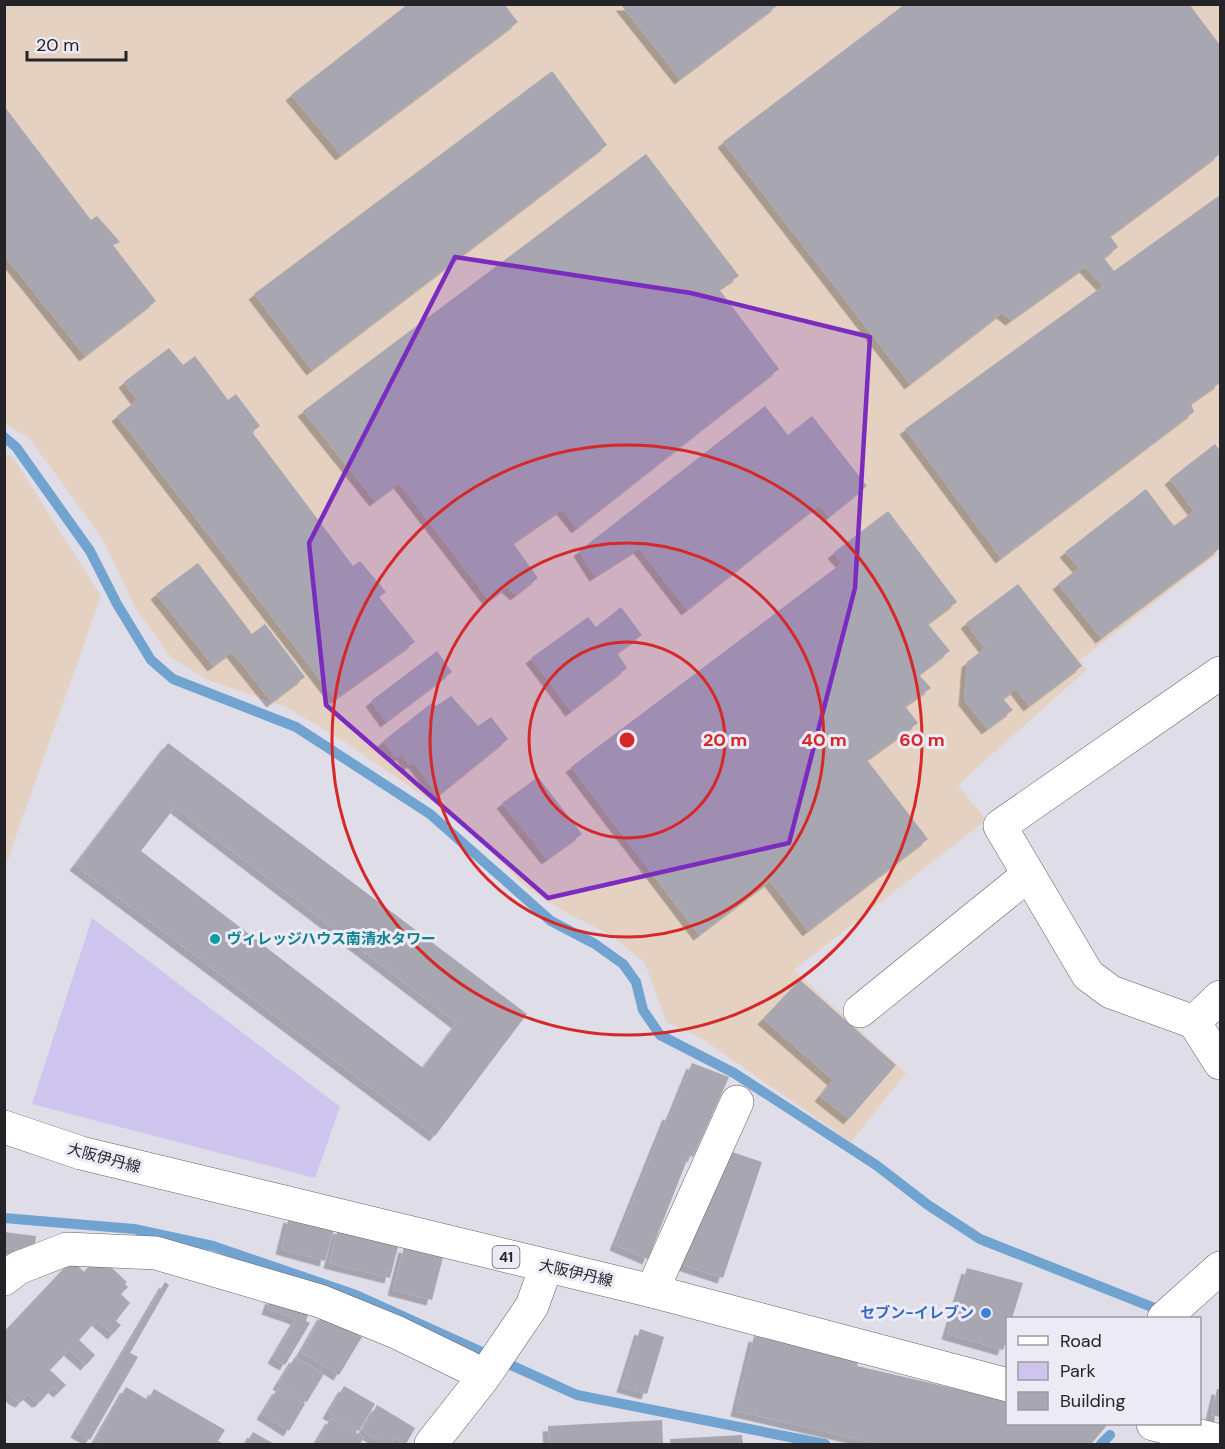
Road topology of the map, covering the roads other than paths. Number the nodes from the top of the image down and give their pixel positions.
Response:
1 (1221, 673) edge
2 (1028, 875) junction
3 (1221, 997) edge
4 (860, 1011) dead end
5 (1194, 1022) junction
6 (1221, 1063) edge
7 (737, 1102) dead end
8 (4, 1127) edge
9 (546, 1267) junction
10 (1221, 1268) edge
11 (4, 1279) edge
12 (652, 1291) junction
13 (1165, 1317) edge
14 (483, 1378) junction
15 (1006, 1384) edge
16 (1157, 1425) edge
17 (1221, 1441) edge
18 (431, 1444) edge

1 - 2 street
2 - 4 street
2 - 5 street
3 - 5 street
5 - 6 street
7 - 12 street
8 - 9 street, 大阪伊丹線 / 41
9 - 12 street, 大阪伊丹線 / 41
9 - 14 street
10 - 13 street
11 - 14 street
12 - 15 street, 大阪伊丹線 / 41
14 - 18 street
16 - 17 street

